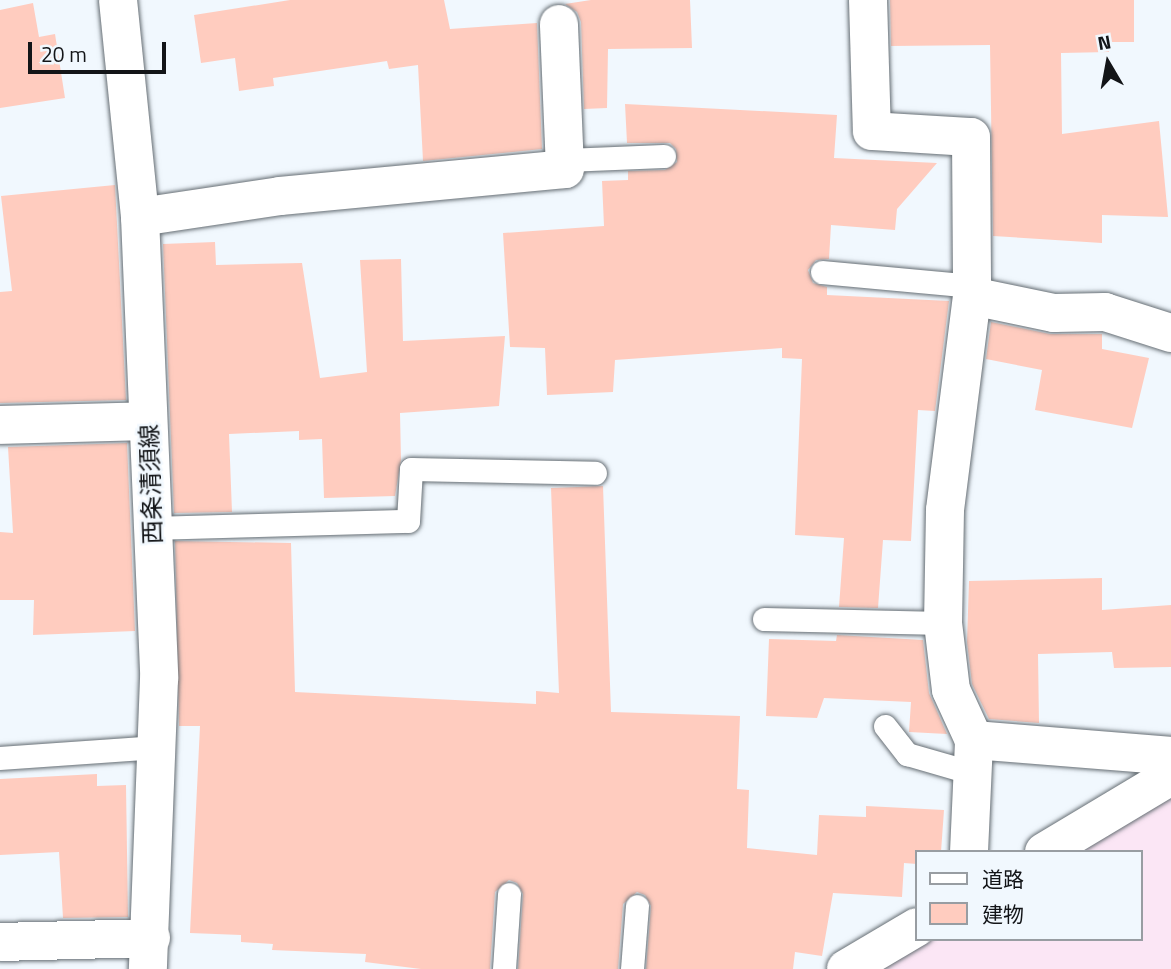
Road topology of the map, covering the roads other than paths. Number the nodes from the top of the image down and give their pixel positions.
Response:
1 (118, 0) edge
2 (868, 0) edge
3 (559, 24) dead end
4 (664, 156) dead end
5 (565, 160) junction
6 (140, 217) junction
7 (822, 272) dead end
8 (972, 291) junction
9 (1171, 333) edge
10 (148, 421) junction
11 (0, 425) edge
12 (595, 473) dead end
13 (153, 528) junction
14 (764, 619) dead end
15 (943, 623) junction
16 (885, 726) dead end
17 (157, 747) junction
18 (1171, 755) edge
19 (973, 757) junction
20 (0, 758) edge
21 (1171, 776) edge
22 (970, 850) edge
23 (1047, 850) edge
24 (509, 894) dead end
25 (637, 906) dead end
26 (916, 928) edge
27 (0, 942) edge
28 (149, 953) edge
29 (504, 969) edge
30 (632, 969) edge
31 (846, 969) edge

1 - 6 street, 西条清須線
2 - 8 street
3 - 5 street
4 - 5 lane
5 - 6 street
6 - 10 street, 西条清須線
7 - 8 lane
8 - 9 street
8 - 15 street
10 - 11 street
10 - 13 street, 西条清須線
12 - 13 lane
13 - 17 street, 西条清須線
14 - 15 lane
15 - 19 street
16 - 19 lane
17 - 20 lane
17 - 28 street, 西条清須線
18 - 19 street
19 - 22 street
21 - 23 street
24 - 29 lane
25 - 30 lane
26 - 31 street
27 - 28 street

